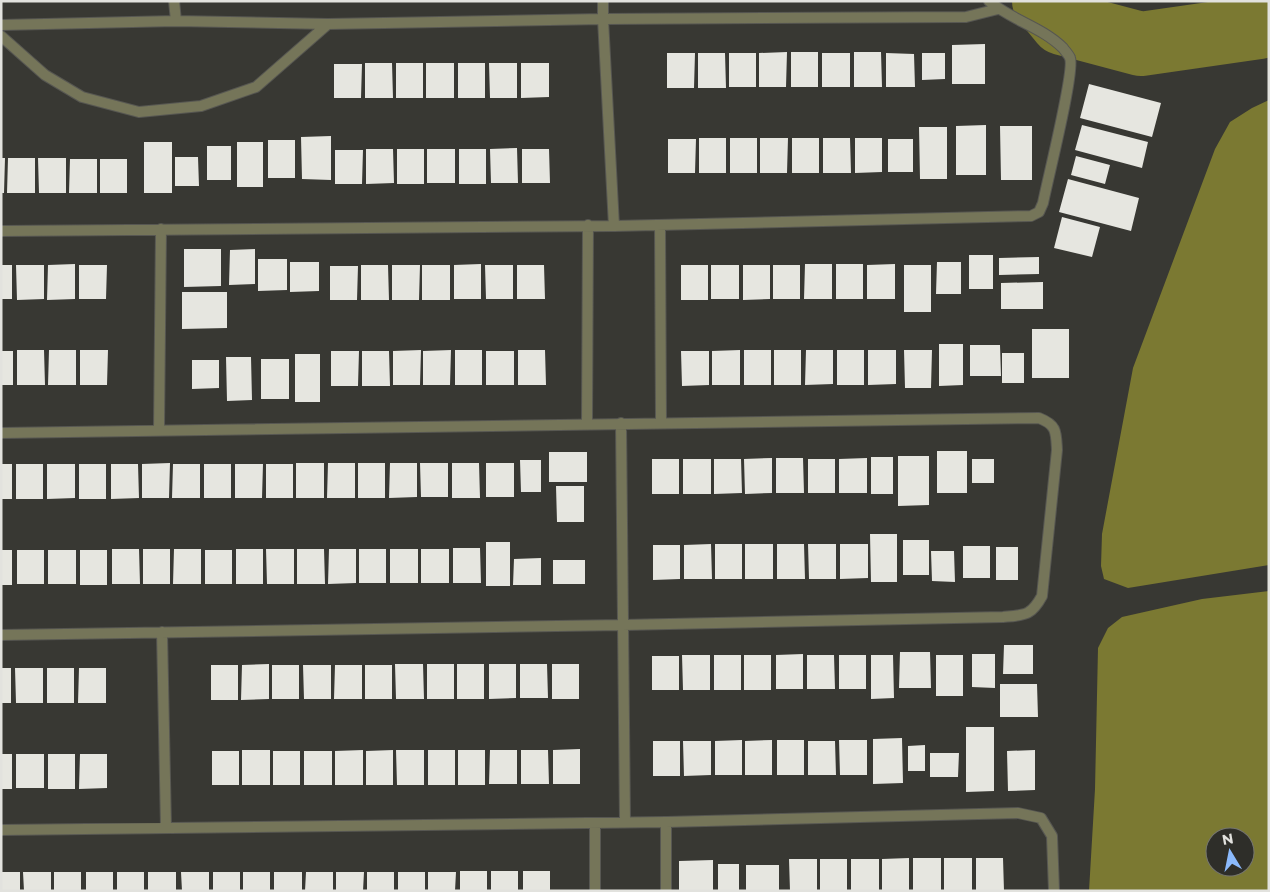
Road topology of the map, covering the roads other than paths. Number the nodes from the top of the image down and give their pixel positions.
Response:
1 (174, 1) edge
2 (604, 1) edge
3 (989, 1) edge
4 (998, 9) junction
5 (603, 19) junction
6 (176, 21) junction
7 (328, 24) junction
8 (1, 25) edge
9 (1, 36) edge
10 (588, 225) junction
11 (660, 225) junction
12 (614, 226) junction
13 (161, 229) junction
14 (1, 230) edge
15 (661, 422) junction
16 (622, 423) junction
17 (587, 424) junction
18 (158, 430) junction
19 (1, 433) edge
20 (622, 625) junction
21 (162, 632) junction
22 (1, 635) edge
23 (625, 822) junction
24 (666, 822) junction
25 (595, 823) junction
26 (166, 828) junction
27 (1, 830) edge
28 (595, 891) edge
29 (666, 891) edge
30 (1054, 891) edge

1 - 6 street
2 - 5 street
3 - 4 street
4 - 5 street
4 - 11 street
5 - 7 street
5 - 12 street
6 - 7 street
6 - 8 street
7 - 9 street
10 - 12 street
10 - 13 street
10 - 17 street
11 - 12 street
11 - 15 street
13 - 14 street
13 - 18 street
15 - 16 street
15 - 20 street
16 - 17 street
16 - 20 street
17 - 18 street
18 - 19 street
20 - 21 street
20 - 23 street
21 - 22 street
21 - 26 street
23 - 24 street
23 - 25 street
24 - 29 street
24 - 30 street
25 - 26 street
25 - 28 street
26 - 27 street

